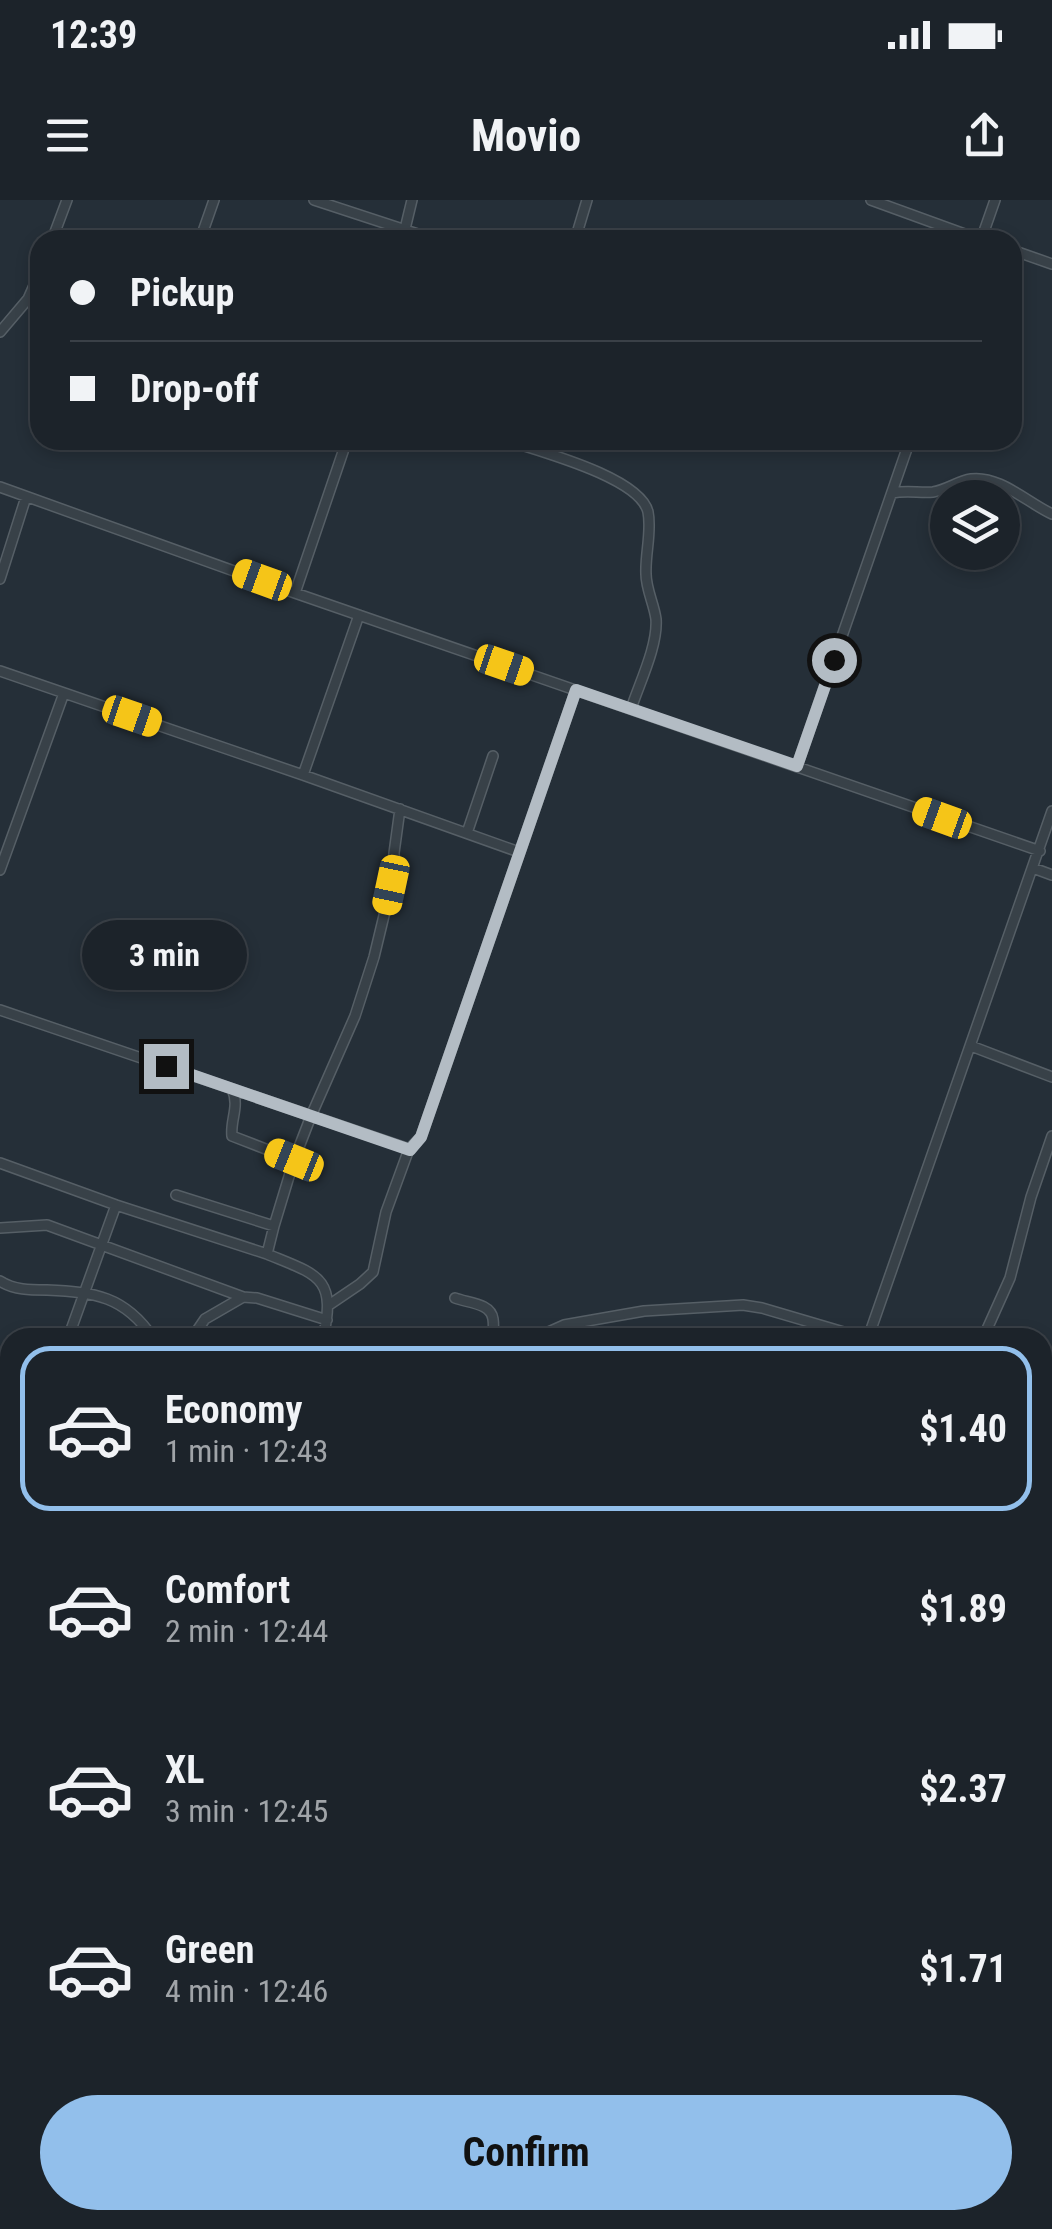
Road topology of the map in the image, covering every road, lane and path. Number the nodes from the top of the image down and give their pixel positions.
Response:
1 (67, 200) edge
2 (214, 200) edge
3 (314, 200) edge
4 (412, 200) edge
5 (587, 200) edge
6 (870, 200) edge
7 (995, 200) edge
8 (404, 229) joint
9 (56, 230) edge
10 (204, 230) edge
11 (577, 230) edge
12 (953, 230) edge
13 (984, 230) edge
14 (1022, 254) edge
15 (1052, 264) edge
16 (30, 296) edge
17 (0, 332) edge
18 (344, 450) edge
19 (535, 450) edge
20 (907, 450) edge
21 (0, 488) edge
22 (892, 493) junction
23 (26, 497) junction
24 (1052, 514) edge
25 (0, 578) edge
26 (295, 592) junction
27 (359, 615) junction
28 (0, 671) edge
29 (576, 690) junction
30 (64, 693) junction
31 (631, 709) junction
32 (493, 756) dead end
33 (797, 766) junction
34 (303, 774) junction
35 (400, 809) junction
36 (1052, 811) edge
37 (466, 833) junction
38 (1040, 851) junction
39 (518, 852) junction
40 (1034, 868) junction
41 (0, 870) edge
42 (1052, 875) edge
43 (0, 1010) edge
44 (971, 1046) junction
45 (1052, 1077) edge
46 (232, 1089) junction
47 (311, 1116) junction
48 (1052, 1136) edge
49 (410, 1150) junction
50 (294, 1160) junction
51 (0, 1163) edge
52 (176, 1195) dead end
53 (116, 1205) junction
54 (274, 1226) junction
55 (0, 1227) edge
56 (102, 1244) junction
57 (268, 1254) junction
58 (0, 1280) edge
59 (85, 1292) junction
60 (243, 1297) junction
61 (455, 1298) dead end
62 (329, 1305) junction
63 (327, 1320) junction
64 (72, 1328) edge
65 (144, 1328) edge
66 (199, 1328) edge
67 (325, 1328) edge
68 (494, 1328) edge
69 (557, 1328) edge
70 (831, 1328) edge
71 (870, 1328) edge
72 (988, 1328) edge

1 - 9 street
2 - 10 street
3 - 8 street
4 - 8 street
5 - 11 street
6 - 12 street
7 - 13 street
14 - 15 street
16 - 17 street
18 - 26 street
19 - 31 street
20 - 22 street
21 - 23 street
22 - 24 street
22 - 33 street
23 - 25 street
23 - 26 street
26 - 27 street
27 - 29 street
27 - 34 street
28 - 30 street
29 - 31 street
29 - 39 street
30 - 34 street
30 - 41 street
31 - 33 street
32 - 37 street
33 - 38 street
34 - 35 street
35 - 37 street
35 - 47 street
36 - 38 street
37 - 39 street
38 - 40 street
39 - 49 street
40 - 42 street
40 - 44 street
43 - 46 street
44 - 45 street
44 - 71 street
46 - 47 street
46 - 50 street
47 - 49 street
47 - 50 street
48 - 72 street
49 - 62 street
50 - 54 street
51 - 53 street
52 - 54 street
53 - 56 street
53 - 57 street
54 - 57 street
55 - 56 street
56 - 59 street
56 - 60 street
57 - 62 street
58 - 59 street
59 - 64 street
59 - 65 street
60 - 63 street
60 - 66 street
61 - 68 street
62 - 63 street
63 - 67 street
69 - 70 street

